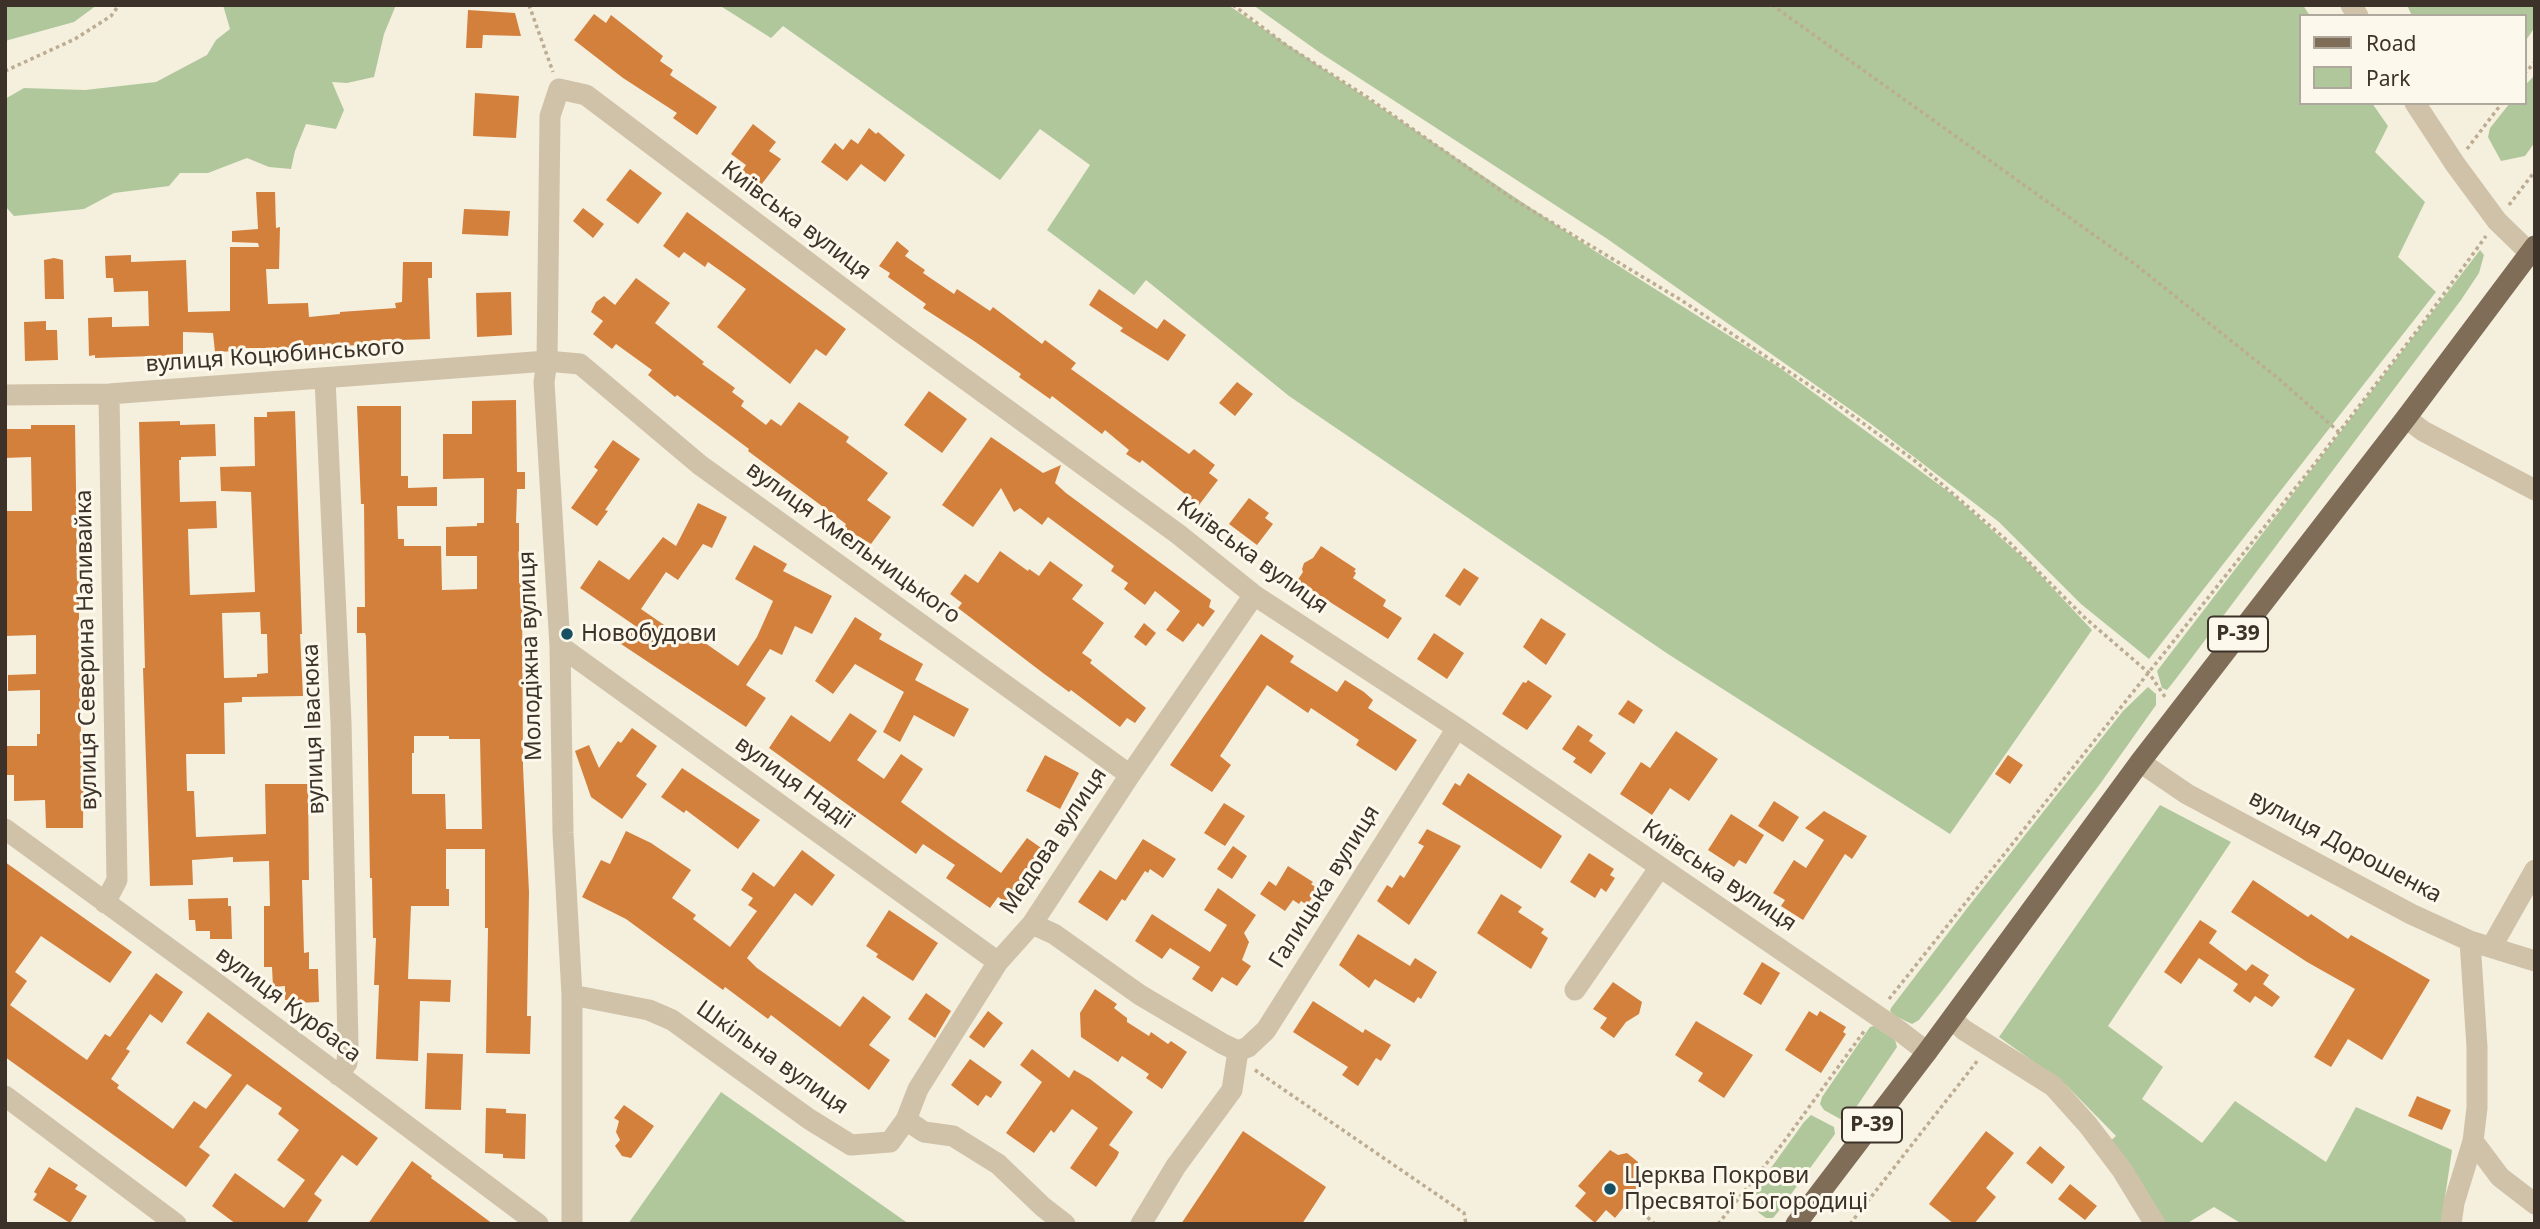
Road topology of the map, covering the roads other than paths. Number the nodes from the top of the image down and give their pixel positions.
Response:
1 (559, 89) joint
2 (2417, 105) edge
3 (2532, 250) edge
4 (547, 361) junction
5 (325, 379) junction
6 (109, 394) junction
7 (5, 395) edge
8 (2406, 418) junction
9 (2535, 490) edge
10 (1254, 596) junction
11 (560, 646) junction
12 (1457, 729) junction
13 (2140, 762) junction
14 (1130, 775) junction
15 (5, 829) edge
16 (1660, 867) junction
17 (2535, 870) edge
18 (105, 904) junction
19 (1032, 924) junction
20 (2470, 941) junction
21 (2492, 946) junction
22 (2535, 961) edge
23 (998, 962) junction
24 (1575, 990) dead end
25 (572, 995) junction
26 (1949, 1022) junction
27 (1230, 1048) junction
28 (1927, 1052) junction
29 (338, 1074) junction
30 (5, 1096) edge
31 (906, 1120) junction
32 (2473, 1141) junction
33 (2535, 1204) edge
34 (176, 1224) edge
35 (538, 1224) edge
36 (572, 1224) edge
37 (1065, 1224) edge
38 (1141, 1224) edge
39 (1796, 1224) edge
40 (2155, 1224) edge
41 (2451, 1224) edge

1 - 4 street, Молодіжна вулиця
1 - 10 street, Київська вулиця
2 - 3 street
3 - 8 main road, Р-39
4 - 5 street, вулиця Коцюбинського
4 - 11 street, Молодіжна вулиця
4 - 14 street, вулиця Хмельницького
5 - 6 street, вулиця Коцюбинського
5 - 29 street, вулиця Івасюка
6 - 7 street, вулиця Коцюбинського
6 - 18 street, вулиця Северина Наливайка
8 - 9 street
8 - 13 main road, Р-39
10 - 12 street, Київська вулиця
10 - 14 street, Медова вулиця
11 - 23 street, вулиця Надії
11 - 25 street, Молодіжна вулиця
12 - 16 street, Київська вулиця
12 - 27 street, Галицька вулиця
13 - 20 street, вулиця Дорошенка
13 - 26 main road, Р-39
14 - 19 street, Медова вулиця
15 - 18 street, вулиця Курбаса
16 - 24 street
16 - 28 street, Київська вулиця
17 - 21 street
18 - 29 street, вулиця Курбаса
19 - 23 street, Медова вулиця
19 - 27 street
20 - 21 street, вулиця Дорошенка
20 - 32 street
21 - 22 street, вулиця Дорошенка
23 - 31 street, Медова вулиця
25 - 31 street, Шкільна вулиця
25 - 36 street, Молодіжна вулиця
26 - 28 main road, Р-39
26 - 40 street
27 - 38 street
28 - 39 main road, Р-39
29 - 35 street, вулиця Курбаса
30 - 34 street
31 - 37 street
32 - 33 street
32 - 41 street

